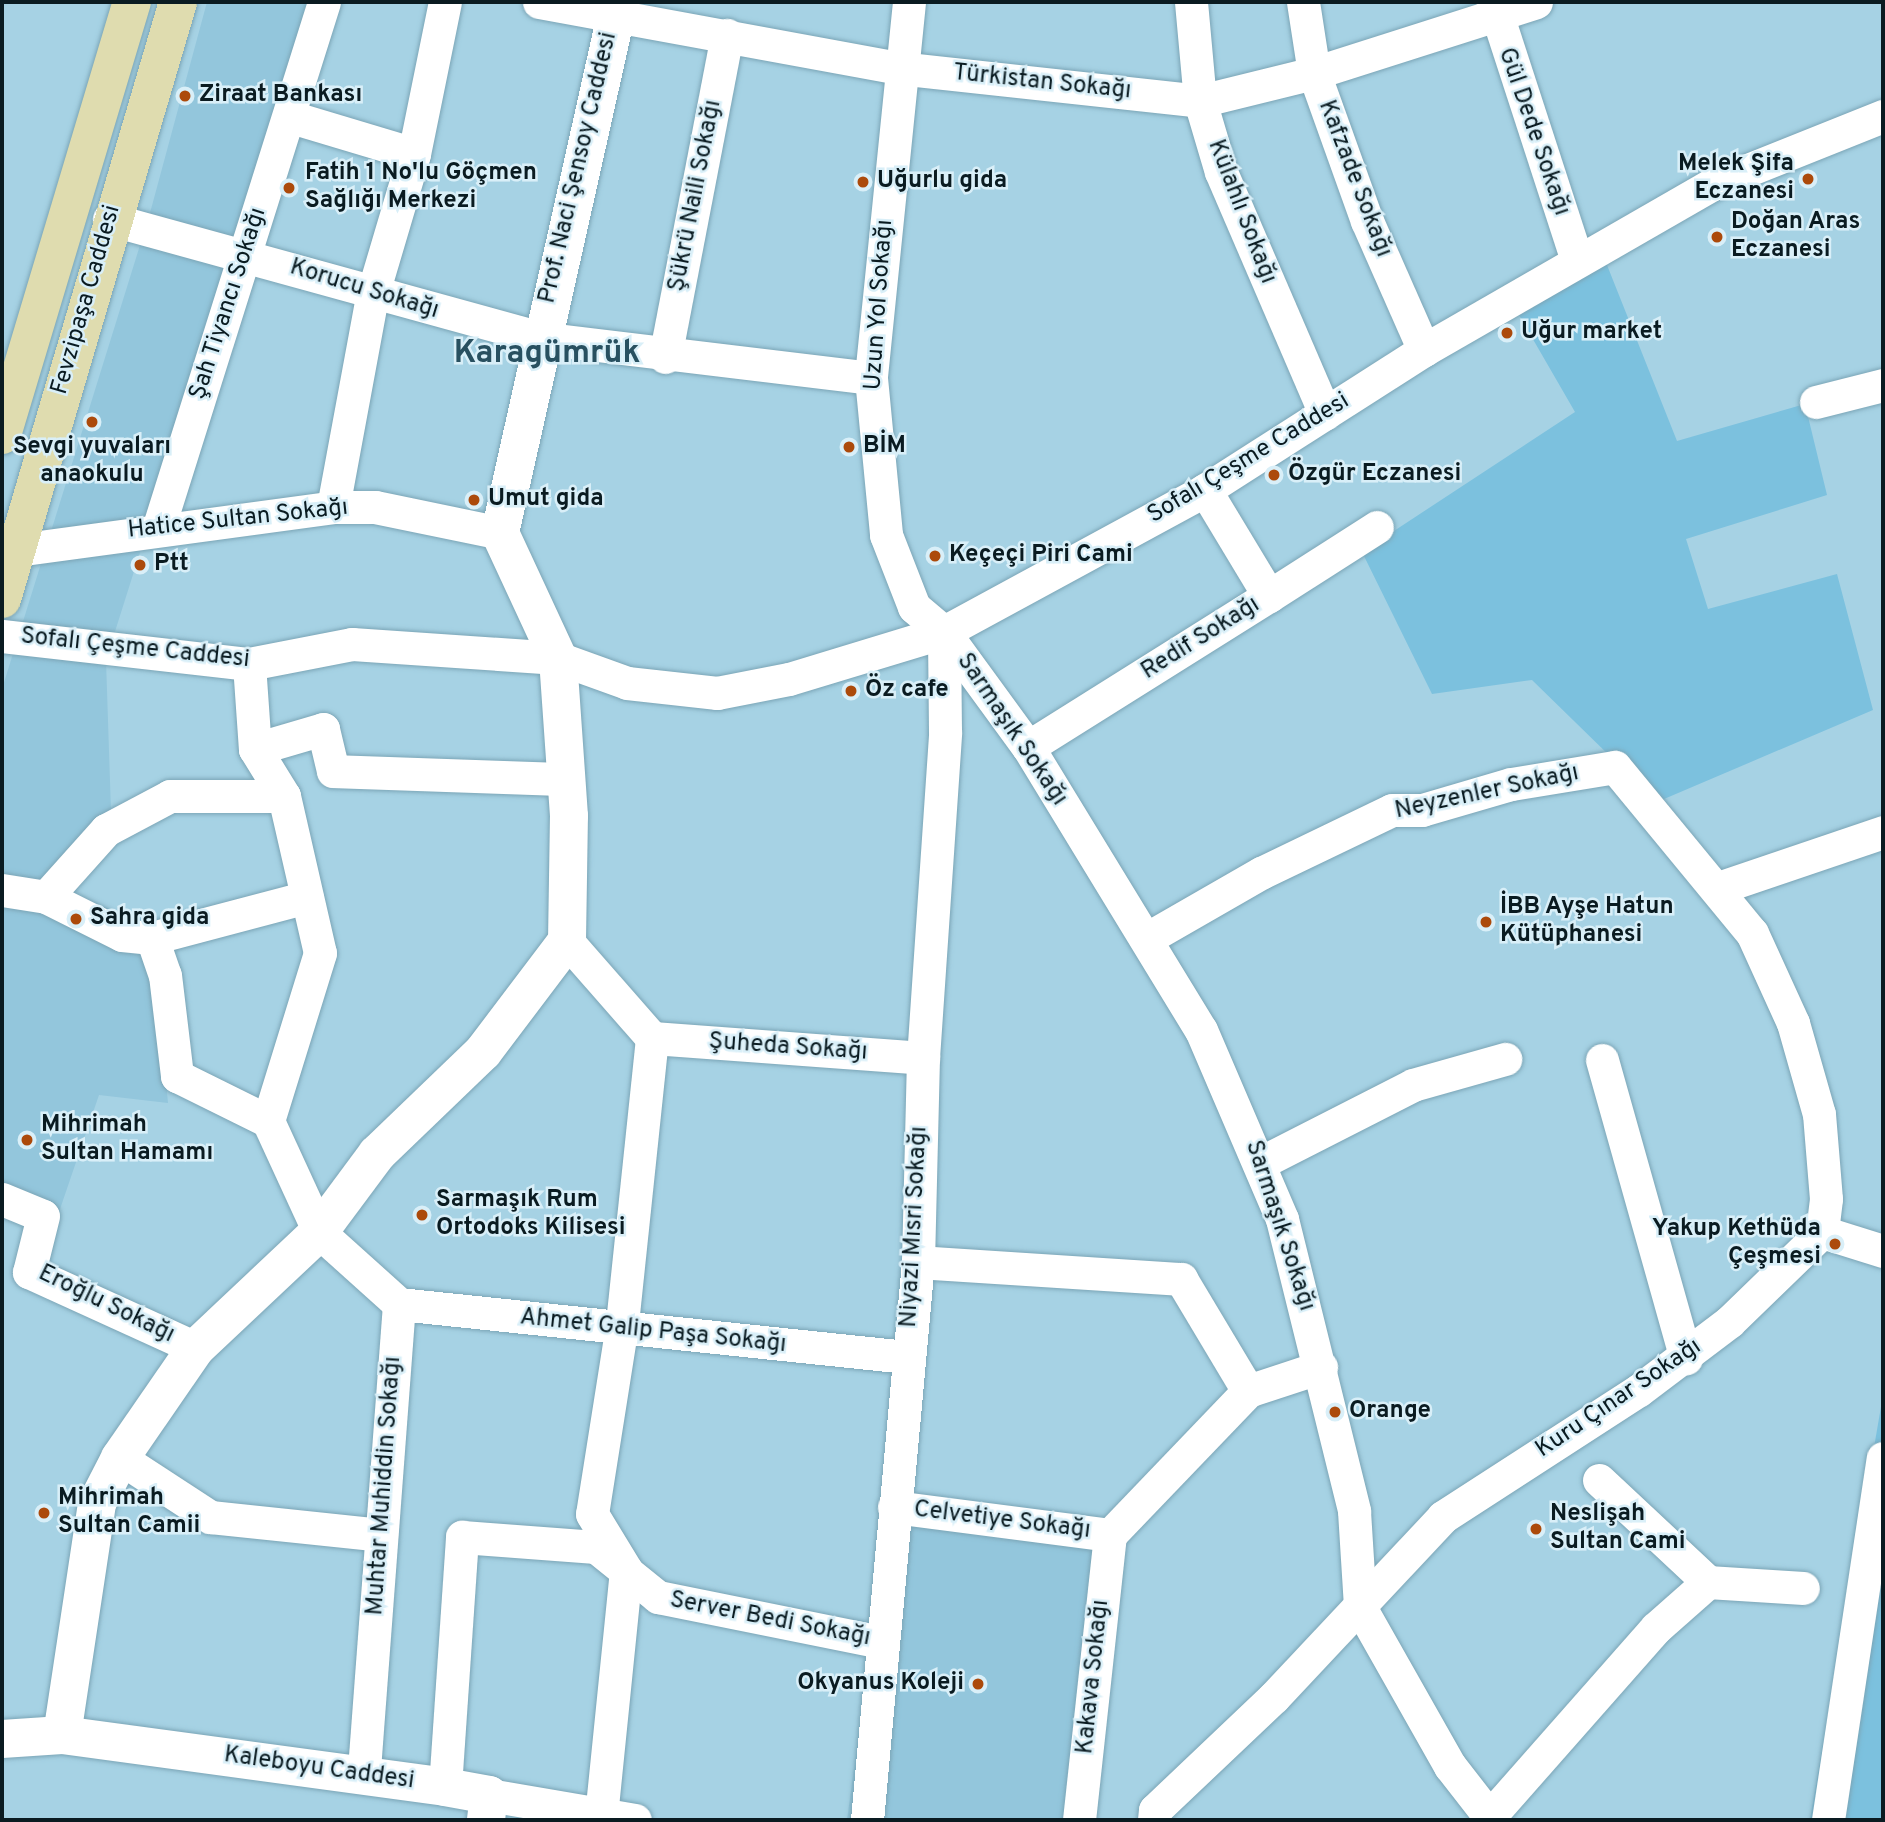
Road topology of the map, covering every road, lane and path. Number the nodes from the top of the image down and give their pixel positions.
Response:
1 (132, 2) edge
2 (178, 2) edge
3 (324, 2) edge
4 (445, 2) edge
5 (539, 2) edge
6 (909, 2) edge
7 (1191, 2) edge
8 (1303, 2) edge
9 (1536, 2) edge
10 (617, 10) edge
11 (1494, 10) edge
12 (727, 35) junction
13 (898, 68) junction
14 (1314, 73) junction
15 (1200, 101) junction
16 (1883, 116) edge
17 (291, 117) junction
18 (414, 154) junction
19 (109, 219) junction
20 (244, 252) junction
21 (1577, 260) junction
22 (372, 296) junction
23 (540, 338) junction
24 (1424, 350) junction
25 (664, 357) junction
26 (871, 378) junction
27 (1883, 385) edge
28 (1816, 402) dead end
29 (1325, 414) junction
30 (2, 435) edge
31 (1205, 490) junction
32 (333, 507) junction
33 (159, 526) junction
34 (1377, 527) dead end
35 (500, 533) junction
36 (17, 550) junction
37 (1269, 596) junction
38 (2, 599) edge
39 (944, 632) junction
40 (2, 636) edge
41 (558, 658) junction
42 (249, 664) junction
43 (1028, 747) junction
44 (255, 749) junction
45 (566, 779) junction
46 (284, 796) junction
47 (1883, 832) edge
48 (1718, 888) junction
49 (2, 890) edge
50 (46, 897) junction
51 (307, 897) junction
52 (152, 938) junction
53 (1146, 939) junction
54 (567, 941) junction
55 (652, 1038) junction
56 (923, 1058) junction
57 (1505, 1059) dead end
58 (1602, 1060) dead end
59 (268, 1121) junction
60 (1262, 1162) junction
61 (2, 1199) edge
62 (319, 1232) junction
63 (1822, 1232) junction
64 (1883, 1251) edge
65 (918, 1262) junction
66 (399, 1304) junction
67 (621, 1331) junction
68 (196, 1348) junction
69 (907, 1357) junction
70 (1686, 1358) junction
71 (1321, 1367) junction
72 (1248, 1391) junction
73 (120, 1458) junction
74 (1883, 1458) edge
75 (1599, 1480) dead end
76 (894, 1507) junction
77 (381, 1535) junction
78 (1110, 1535) junction
79 (626, 1570) junction
80 (1708, 1582) junction
81 (1803, 1588) dead end
82 (1360, 1607) junction
83 (882, 1642) junction
84 (62, 1735) junction
85 (2, 1739) edge
86 (364, 1774) junction
87 (445, 1787) junction
88 (487, 1808) edge
89 (601, 1816) junction
90 (1491, 1817) edge
91 (635, 1820) edge
92 (867, 1820) edge
93 (1079, 1820) edge
94 (1154, 1820) edge
95 (1828, 1820) edge

1 - 30 main road, Fevzipaşa Caddesi
2 - 19 main road, Fevzipaşa Caddesi
3 - 17 street, Şah Tiyancı Sokağı
4 - 18 street
5 - 10 street, Türkistan Sokağı
6 - 13 street, Uzun Yol Sokağı
7 - 15 street, Külahlı Sokağı
8 - 14 street, Kafzade Sokağı
9 - 11 street, Türkistan Sokağı
10 - 12 street, Türkistan Sokağı
10 - 23 street, Prof. Naci Şensoy Caddesi
11 - 14 street, Türkistan Sokağı
11 - 21 street, Gül Dede Sokağı
12 - 13 street, Türkistan Sokağı
12 - 25 street, Şükrü Naili Sokağı
13 - 15 street, Türkistan Sokağı
13 - 26 street, Uzun Yol Sokağı
14 - 15 street, Türkistan Sokağı
14 - 24 street, Kafzade Sokağı
15 - 29 street, Külahlı Sokağı
16 - 21 street, Sofalı Çeşme Caddesi
17 - 18 street
17 - 20 street, Şah Tiyancı Sokağı
18 - 22 street
19 - 20 street, Korucu Sokağı
19 - 36 main road, Fevzipaşa Caddesi
20 - 22 street, Korucu Sokağı
20 - 33 street, Şah Tiyancı Sokağı
21 - 24 street, Sofalı Çeşme Caddesi
22 - 23 street, Korucu Sokağı
22 - 32 street
23 - 25 street, Korucu Sokağı
23 - 35 street, Prof. Naci Şensoy Caddesi
24 - 29 street, Sofalı Çeşme Caddesi
25 - 26 street, Korucu Sokağı
26 - 39 street, Uzun Yol Sokağı
27 - 28 street
29 - 31 street, Sofalı Çeşme Caddesi
31 - 37 street, Redif Sokağı
31 - 39 street, Sofalı Çeşme Caddesi
32 - 33 street, Hatice Sultan Sokağı
32 - 35 street, Hatice Sultan Sokağı
33 - 36 street, Hatice Sultan Sokağı
34 - 37 street
35 - 41 street
36 - 38 main road, Fevzipaşa Caddesi
37 - 43 street, Redif Sokağı
39 - 41 street, Sofalı Çeşme Caddesi
39 - 43 street, Sarmaşık Sokağı
39 - 56 street, Niyazi Mısri Sokağı
40 - 42 street, Sofalı Çeşme Caddesi
41 - 42 street, Sofalı Çeşme Caddesi
41 - 45 street
42 - 44 street
43 - 53 street, Sarmaşık Sokağı
44 - 45 street
44 - 46 street
45 - 54 street
46 - 50 street
46 - 51 street
47 - 48 street
48 - 53 street, Neyzenler Sokağı
48 - 63 street
49 - 50 street
50 - 52 street
51 - 52 street
51 - 59 street
52 - 59 street
53 - 60 street, Sarmaşık Sokağı
54 - 55 street
54 - 62 street
55 - 56 street, Şuheda Sokağı
55 - 67 street
56 - 65 street, Niyazi Mısri Sokağı
57 - 60 street
58 - 70 street
59 - 62 street
60 - 71 street, Sarmaşık Sokağı
61 - 68 street, Eroğlu Sokağı
62 - 66 street
62 - 68 street
63 - 64 street
63 - 70 street, Kuru Çınar Sokağı
65 - 69 street, Niyazi Mısri Sokağı
65 - 72 street
66 - 67 street, Ahmet Galip Paşa Sokağı
66 - 77 street, Muhtar Muhiddin Sokağı
67 - 69 street, Ahmet Galip Paşa Sokağı
67 - 79 street
68 - 73 street
69 - 76 street, Niyazi Mısri Sokağı
70 - 82 street, Kuru Çınar Sokağı
71 - 72 street
71 - 82 street, Sarmaşık Sokağı
72 - 78 street
73 - 77 street
73 - 84 street
74 - 95 street
75 - 80 street
76 - 78 street, Celvetiye Sokağı
76 - 83 street, Niyazi Mısri Sokağı
77 - 86 street, Muhtar Muhiddin Sokağı
78 - 93 street, Kakava Sokağı
79 - 83 street, Server Bedi Sokağı
79 - 87 street, Server Bedi Sokağı
79 - 89 street
80 - 81 street
80 - 90 street
82 - 90 street, Sarmaşık Sokağı
82 - 94 street, Kuru Çınar Sokağı
83 - 92 street, Niyazi Mısri Sokağı
84 - 85 street, Kaleboyu Caddesi
84 - 86 street, Kaleboyu Caddesi
86 - 87 street, Kaleboyu Caddesi
87 - 88 street, Kaleboyu Caddesi
88 - 89 street, Kaleboyu Caddesi
89 - 91 street, Kaleboyu Caddesi

